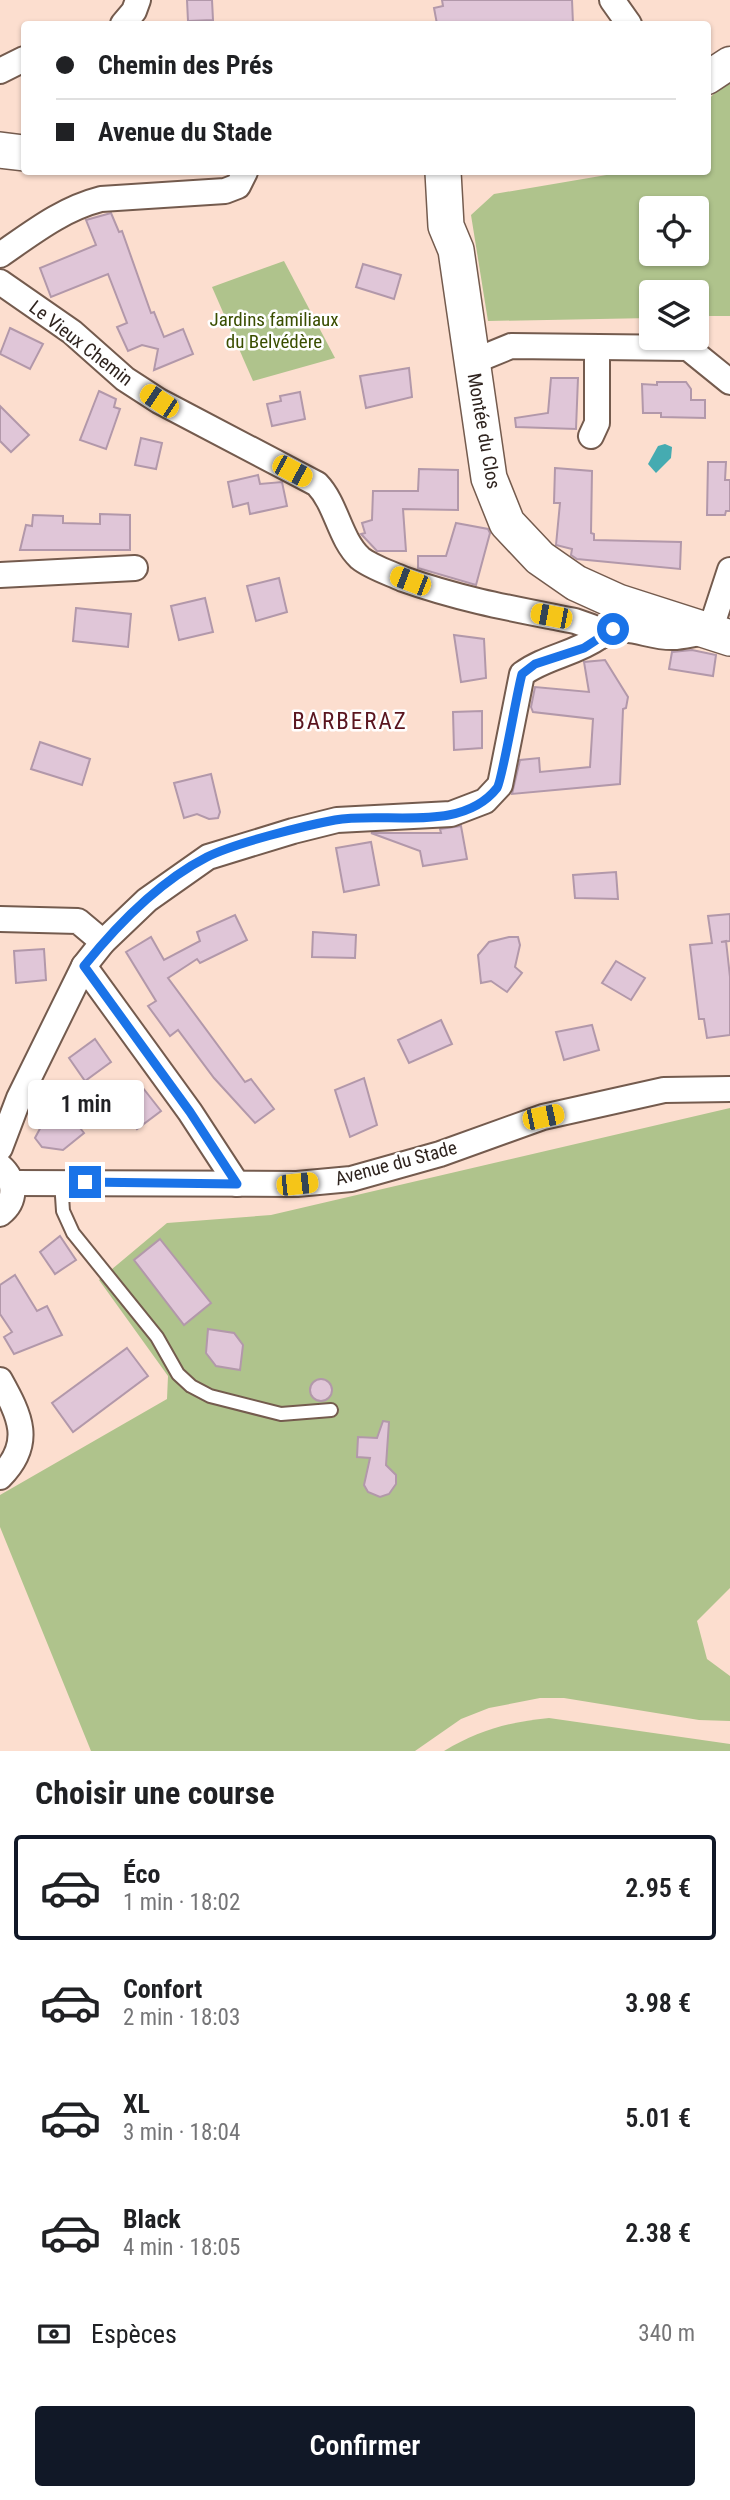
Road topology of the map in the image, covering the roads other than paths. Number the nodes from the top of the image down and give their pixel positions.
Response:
1 (138, 0) edge
2 (612, 0) edge
3 (125, 21) edge
4 (627, 21) edge
5 (21, 60) edge
6 (730, 63) edge
7 (0, 71) edge
8 (711, 75) edge
9 (0, 150) edge
10 (21, 153) edge
11 (243, 175) edge
12 (443, 175) edge
13 (458, 175) edge
14 (456, 250) junction
15 (0, 255) edge
16 (0, 282) edge
17 (597, 347) junction
18 (472, 362) junction
19 (730, 382) edge
20 (591, 436) dead end
21 (135, 568) dead end
22 (730, 570) edge
23 (0, 575) edge
24 (720, 634) edge
25 (599, 637) junction
26 (0, 919) edge
27 (103, 942) junction
28 (84, 966) junction
29 (724, 1092) edge
30 (0, 1148) edge
31 (6, 1175) edge
32 (61, 1181) junction
33 (237, 1184) junction
34 (0, 1214) edge
35 (0, 1380) edge
36 (331, 1410) dead end
37 (0, 1477) edge

1 - 3 street
2 - 4 street
5 - 7 street
6 - 8 street
9 - 10 main road
11 - 15 street
12 - 14 main road, Montée du Clos
13 - 14 main road, Montée du Clos
14 - 18 main road, Montée du Clos
16 - 25 street, Le Vieux Chemin
17 - 18 street
17 - 19 street
17 - 20 street
18 - 24 main road, Montée du Clos
21 - 23 street
22 - 24 street
24 - 25 street
25 - 27 street
26 - 27 street
27 - 28 street
28 - 30 street
28 - 33 street
29 - 33 street, Avenue du Stade
31 - 32 street, Avenue du Stade
31 - 34 street
32 - 33 street, Avenue du Stade
32 - 36 lane
35 - 37 street

